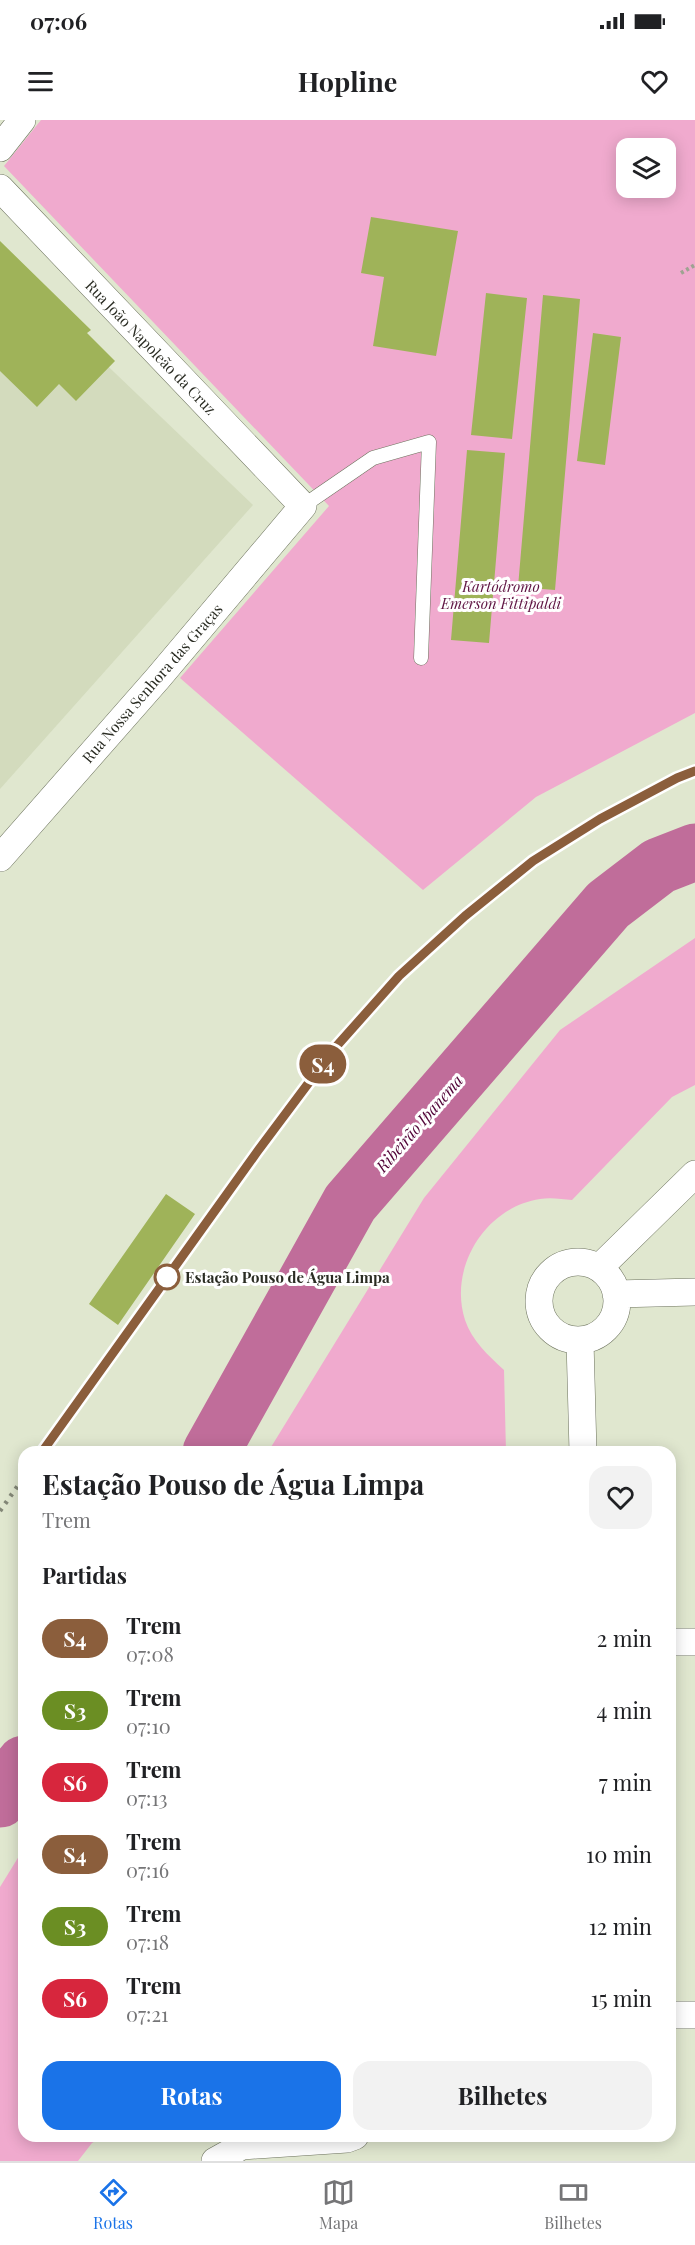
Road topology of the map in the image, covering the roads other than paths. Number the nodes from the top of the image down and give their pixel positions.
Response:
1 (22, 120) edge
2 (0, 148) edge
3 (0, 188) edge
4 (303, 506) junction
5 (421, 658) dead end
6 (0, 858) edge
7 (695, 1174) edge
8 (599, 1268) junction
9 (695, 1292) edge
10 (616, 1294) junction
11 (580, 1341) junction
12 (583, 1446) edge
13 (676, 1642) edge
14 (695, 1642) edge
15 (695, 2014) edge
16 (676, 2015) edge
17 (302, 2142) edge
18 (214, 2161) edge

1 - 2 street
3 - 4 street, Rua João Napoleão da Cruz
4 - 5 lane
4 - 6 street, Rua Nossa Senhora das Graças
7 - 8 street
8 - 10 street
8 - 11 street
9 - 10 street
10 - 11 street
11 - 12 street
13 - 14 street
15 - 16 street
17 - 18 street

